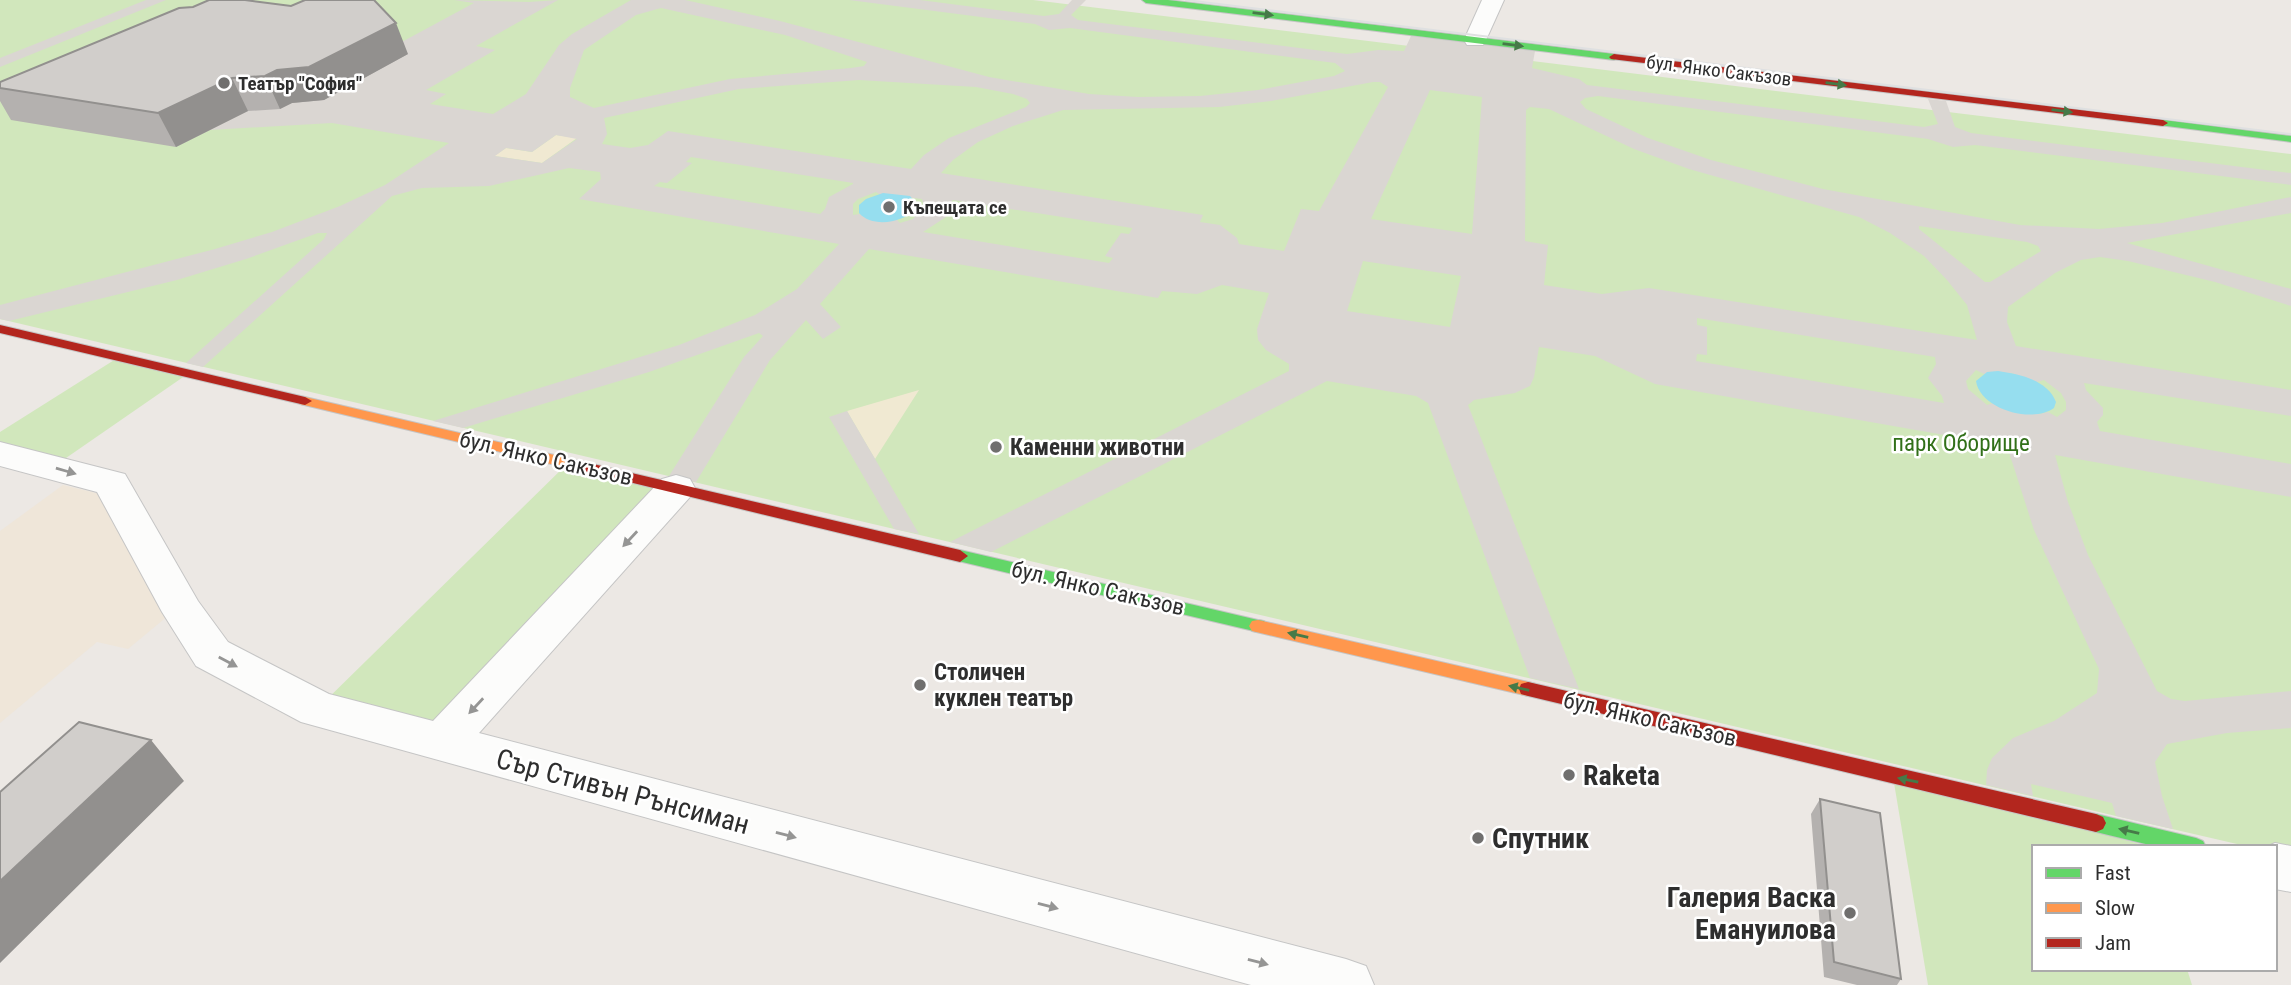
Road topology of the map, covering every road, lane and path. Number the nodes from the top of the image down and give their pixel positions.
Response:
1 (1146, 0) edge
2 (1493, 0) edge
3 (1481, 26) junction
4 (2291, 139) edge
5 (0, 329) edge
6 (0, 454) edge
7 (676, 488) junction
8 (442, 743) junction
9 (2188, 845) edge
10 (1346, 985) edge

1 -> 3 street, бул. Янко Сакъзов
2 - 3 street
3 -> 4 street, бул. Янко Сакъзов
5 - 7 street, бул. Янко Сакъзов
6 -> 8 street, Сър Стивън Рънсиман
7 -> 8 street
9 -> 7 street, бул. Янко Сакъзов
8 -> 10 street, Сър Стивън Рънсиман

